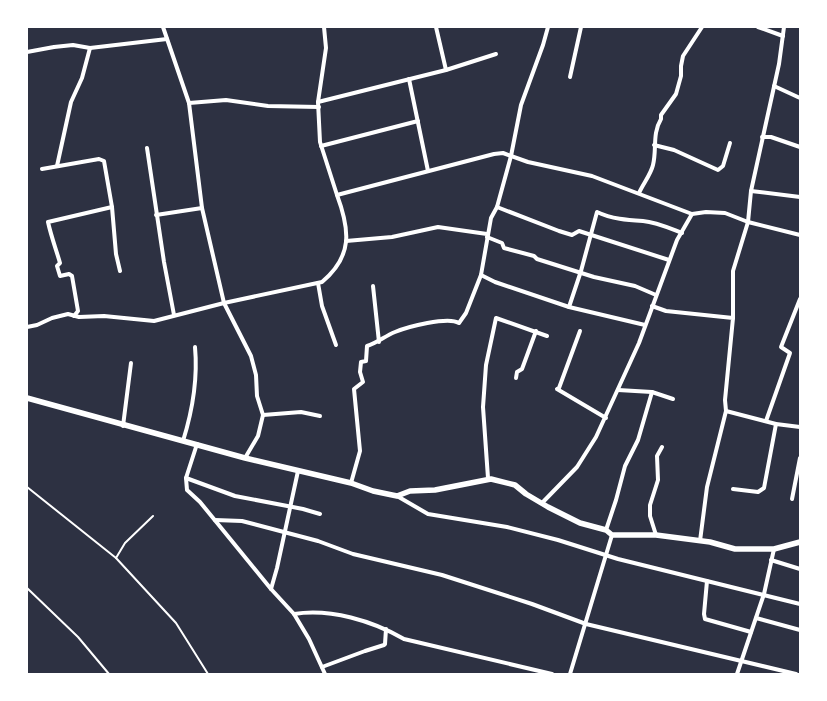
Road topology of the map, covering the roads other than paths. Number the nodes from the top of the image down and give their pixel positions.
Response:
1 (163, 27) edge
2 (324, 27) edge
3 (436, 27) edge
4 (548, 27) edge
5 (581, 27) edge
6 (702, 27) edge
7 (758, 27) edge
8 (784, 27) edge
9 (783, 36) junction
10 (167, 39) junction
11 (90, 48) junction
12 (27, 52) edge
13 (496, 54) dead end
14 (446, 70) junction
15 (570, 77) dead end
16 (409, 79) junction
17 (774, 86) junction
18 (800, 98) edge
19 (189, 103) junction
20 (319, 105) junction
21 (418, 121) junction
22 (762, 137) junction
23 (730, 143) dead end
24 (654, 145) junction
25 (321, 146) junction
26 (800, 147) edge
27 (147, 148) dead end
28 (511, 156) junction
29 (57, 166) junction
30 (42, 169) dead end
31 (428, 171) junction
32 (751, 191) junction
33 (639, 193) junction
34 (337, 195) junction
35 (800, 197) edge
36 (112, 207) junction
37 (497, 207) junction
38 (202, 208) junction
39 (692, 214) junction
40 (156, 215) junction
41 (748, 222) junction
42 (682, 233) junction
43 (800, 235) edge
44 (487, 236) junction
45 (590, 236) junction
46 (346, 241) junction
47 (670, 260) junction
48 (120, 271) dead end
49 (581, 271) junction
50 (481, 275) junction
51 (318, 283) junction
52 (373, 286) dead end
53 (656, 295) junction
54 (800, 300) edge
55 (224, 303) junction
56 (652, 306) junction
57 (569, 307) junction
58 (174, 315) junction
59 (74, 316) junction
60 (733, 318) junction
61 (646, 325) junction
62 (27, 327) edge
63 (536, 331) junction
64 (580, 331) dead end
65 (547, 336) dead end
66 (379, 342) junction
67 (336, 345) dead end
68 (195, 347) dead end
69 (131, 363) dead end
70 (516, 378) dead end
71 (618, 390) junction
72 (652, 392) junction
73 (27, 398) edge
74 (673, 399) dead end
75 (726, 411) junction
76 (263, 415) junction
77 (320, 416) dead end
78 (606, 418) junction
79 (766, 421) junction
80 (776, 424) junction
81 (123, 426) junction
82 (800, 427) edge
83 (183, 440) junction
84 (196, 444) junction
85 (662, 447) dead end
86 (245, 458) junction
87 (800, 458) edge
88 (298, 471) junction
89 (798, 472) edge
90 (186, 478) junction
91 (488, 478) junction
92 (351, 483) junction
93 (27, 487) edge
94 (733, 489) dead end
95 (397, 496) junction
96 (792, 499) dead end
97 (542, 504) junction
98 (290, 507) junction
99 (320, 514) dead end
100 (153, 516) dead end
101 (215, 520) junction
102 (606, 530) junction
103 (284, 534) junction
104 (612, 535) junction
105 (656, 535) junction
106 (700, 540) junction
107 (800, 542) edge
108 (774, 549) junction
109 (607, 556) junction
110 (116, 558) junction
111 (771, 560) junction
112 (800, 569) edge
113 (707, 581) junction
114 (27, 588) edge
115 (271, 589) junction
116 (764, 594) junction
117 (800, 604) edge
118 (294, 614) junction
119 (756, 618) junction
120 (586, 624) junction
121 (386, 629) junction
122 (800, 630) edge
123 (751, 632) junction
124 (741, 660) junction
125 (322, 668) junction
126 (108, 674) edge
127 (208, 674) edge
128 (325, 674) edge
129 (552, 674) edge
130 (570, 674) edge
131 (737, 674) edge
132 (796, 674) edge

1 - 10 street
2 - 20 street
3 - 14 street
4 - 28 street
5 - 15 street
6 - 24 street
7 - 9 street
8 - 9 street
9 - 17 street
10 - 11 street
10 - 19 street
11 - 12 street
11 - 29 street
13 - 14 street
14 - 16 street
16 - 20 street
16 - 21 street
17 - 18 street
17 - 22 street
19 - 20 street
19 - 38 street
20 - 25 street
21 - 25 street
21 - 31 street
22 - 26 street
22 - 32 street
23 - 24 street
24 - 33 street
25 - 34 street
27 - 40 street
28 - 31 street
28 - 33 street
28 - 37 street
29 - 30 street
29 - 36 street
31 - 34 street
32 - 35 street
32 - 41 street
33 - 39 street
34 - 46 street
36 - 48 street
36 - 59 street
37 - 44 street
37 - 45 street
38 - 40 street
38 - 55 street
39 - 41 street
39 - 42 street
40 - 58 street
41 - 43 street
41 - 60 street
42 - 45 street
42 - 47 street
44 - 46 street
44 - 49 street
44 - 50 street
45 - 47 street
45 - 49 street
46 - 51 street
47 - 53 street
49 - 53 street
49 - 57 street
50 - 57 street
50 - 66 street
51 - 55 street
51 - 67 street
52 - 66 street
53 - 56 street
54 - 79 street
55 - 58 street
55 - 76 street
56 - 60 street
56 - 61 street
57 - 61 street
58 - 59 street
59 - 62 street
60 - 75 street
61 - 71 street
63 - 65 street
63 - 70 street
63 - 91 street
64 - 78 street
66 - 92 street
68 - 83 street
69 - 81 street
71 - 72 street
71 - 78 street
72 - 74 street
72 - 102 street
73 - 81 street
75 - 79 street
75 - 106 street
76 - 77 street
76 - 86 street
78 - 97 street
79 - 80 street
80 - 82 street
80 - 94 street
81 - 83 street
83 - 84 street
84 - 86 street
84 - 90 street
85 - 105 street
86 - 88 street
87 - 89 street
88 - 92 street
88 - 98 street
89 - 96 street
90 - 98 street
90 - 101 street
91 - 95 street
91 - 97 street
92 - 95 street
93 - 110 lane
95 - 109 street
97 - 102 street
98 - 99 street
98 - 103 street
100 - 110 lane
101 - 103 street
101 - 115 street
102 - 104 street
103 - 115 street
103 - 120 street
104 - 105 street
104 - 109 street
105 - 106 street
106 - 108 street
107 - 108 street
108 - 111 street
109 - 113 street
109 - 120 street
110 - 127 lane
111 - 112 street
111 - 116 street
113 - 116 street
113 - 123 street
114 - 126 lane
115 - 118 street
116 - 117 street
116 - 119 street
118 - 121 street
118 - 125 street
119 - 122 street
119 - 123 street
120 - 124 street
120 - 130 street
121 - 125 street
121 - 129 street
123 - 124 street
124 - 131 street
124 - 132 street
125 - 128 street

